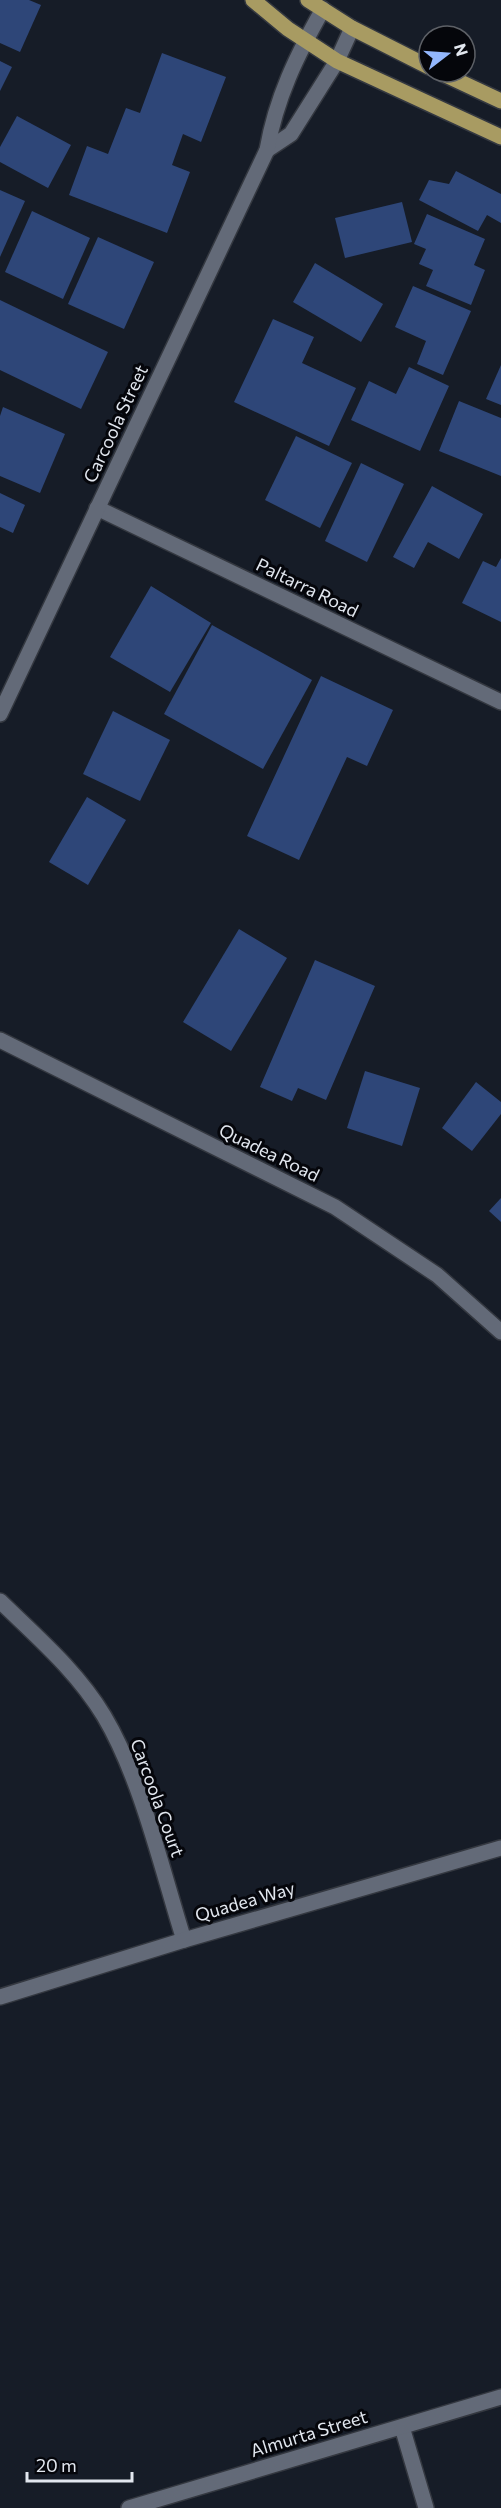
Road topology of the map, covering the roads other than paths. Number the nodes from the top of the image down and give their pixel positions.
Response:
1 (253, 0) edge
2 (308, 0) edge
3 (323, 9) junction
4 (352, 28) junction
5 (305, 40) junction
6 (337, 62) junction
7 (417, 62) edge
8 (466, 84) edge
9 (501, 100) edge
10 (501, 137) edge
11 (267, 150) junction
12 (97, 508) junction
13 (501, 702) edge
14 (0, 714) edge
15 (0, 1040) edge
16 (501, 1332) edge
17 (0, 1600) edge
18 (501, 1848) edge
19 (184, 1940) junction
20 (0, 1997) edge
21 (501, 2397) edge
22 (402, 2427) junction
23 (129, 2508) edge
24 (426, 2508) edge

1 - 5 main road
2 - 3 main road
3 - 4 main road
3 - 5 street, Carcoola Street
4 - 6 street
4 - 7 main road
5 - 6 main road
5 - 11 street, Carcoola Street
6 - 10 main road
6 - 11 street
8 - 9 main road
11 - 12 street, Carcoola Street
12 - 13 street, Paltarra Road
12 - 14 street, Carcoola Street
15 - 16 street, Quadea Road
17 - 19 street, Carcoola Court
18 - 19 street, Quadea Way
19 - 20 street, Quadea Way
21 - 22 street, Almurta Street
22 - 23 street, Almurta Street
22 - 24 street

